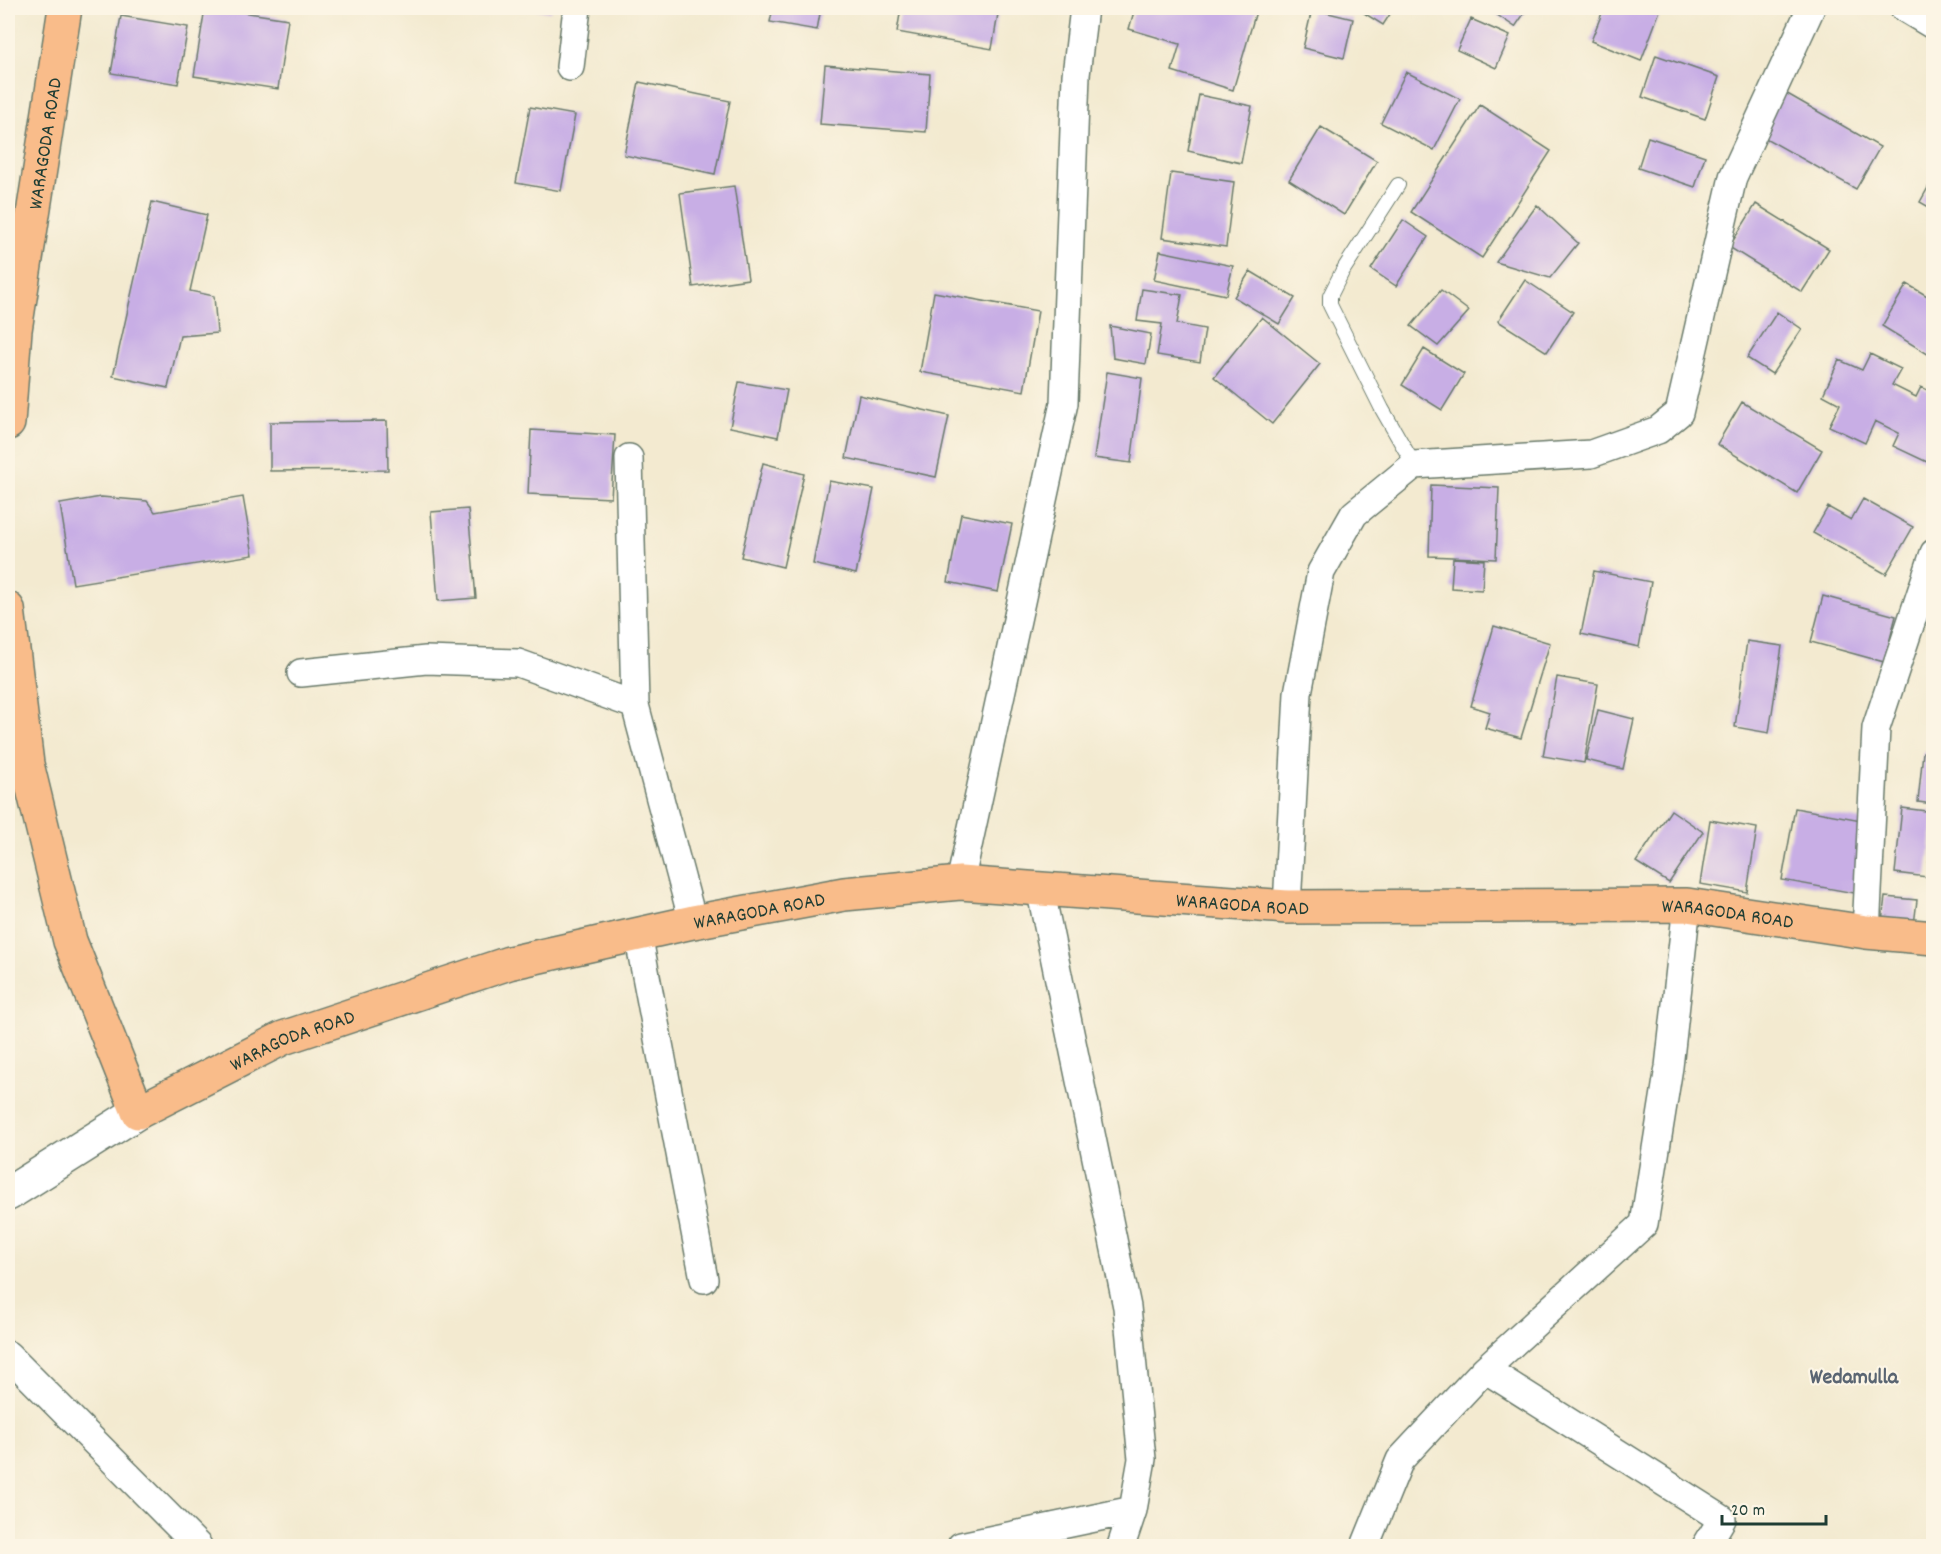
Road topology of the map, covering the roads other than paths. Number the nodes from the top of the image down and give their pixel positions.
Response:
1 (62, 8) edge
2 (577, 8) edge
3 (1084, 8) edge
4 (1811, 8) edge
5 (1904, 8) edge
6 (1934, 26) edge
7 (570, 67) dead end
8 (1398, 185) dead end
9 (8, 423) edge
10 (628, 458) dead end
11 (1414, 465) junction
12 (1934, 554) edge
13 (8, 609) edge
14 (301, 673) dead end
15 (635, 705) junction
16 (960, 883) junction
17 (1040, 888) junction
18 (1687, 905) junction
19 (1287, 907) junction
20 (693, 922) junction
21 (1866, 932) junction
22 (638, 934) junction
23 (1934, 938) edge
24 (138, 1112) junction
25 (8, 1194) edge
26 (704, 1279) dead end
27 (8, 1355) edge
28 (1485, 1369) junction
29 (1133, 1510) junction
30 (198, 1546) edge
31 (961, 1546) edge
32 (1121, 1546) edge
33 (1365, 1546) edge
34 (1706, 1546) edge

1 - 9 main road, WARAGODA ROAD
2 - 7 street
3 - 16 street
4 - 11 street
5 - 6 street
8 - 11 lane
10 - 15 street
11 - 19 street
12 - 21 street
13 - 24 main road
14 - 15 street
15 - 20 street
16 - 17 main road, WARAGODA ROAD
16 - 20 main road, WARAGODA ROAD
17 - 19 main road, WARAGODA ROAD
17 - 29 street
18 - 19 main road, WARAGODA ROAD
18 - 21 main road, WARAGODA ROAD
18 - 28 street
20 - 22 main road, WARAGODA ROAD
21 - 23 main road, WARAGODA ROAD
22 - 24 main road, WARAGODA ROAD
22 - 26 street
24 - 25 street
27 - 30 street
28 - 33 street
28 - 34 street
29 - 31 street
29 - 32 street

